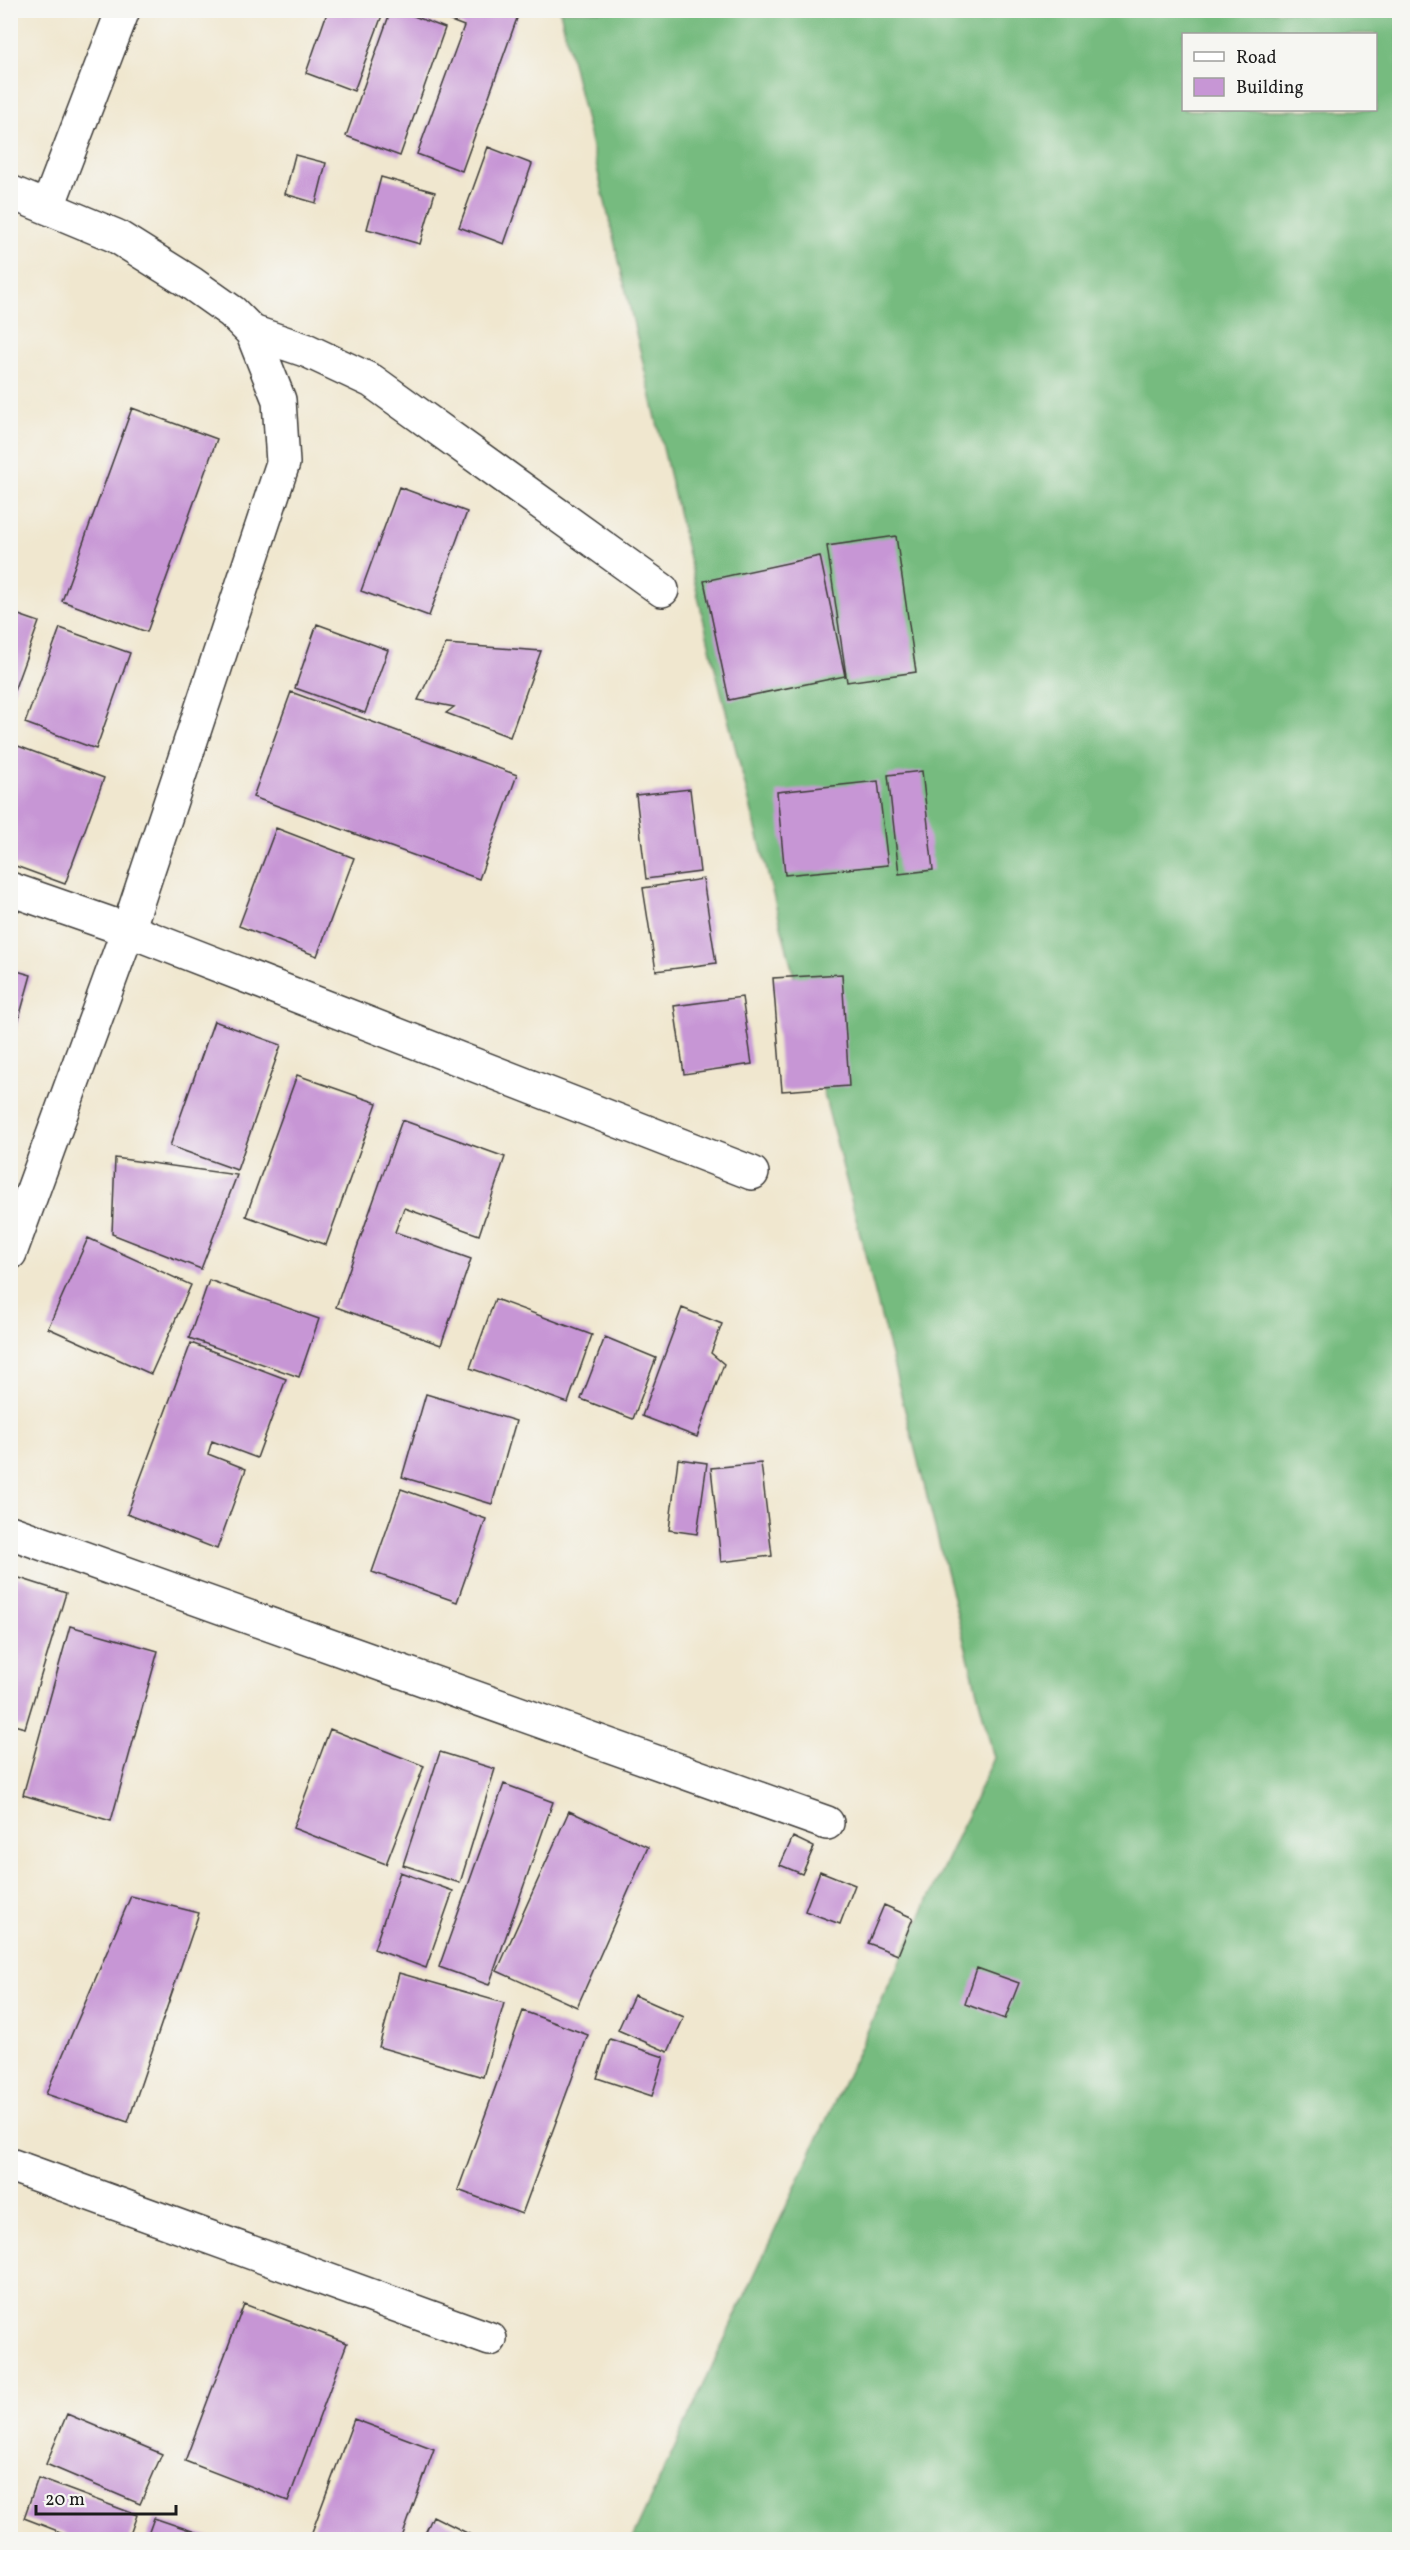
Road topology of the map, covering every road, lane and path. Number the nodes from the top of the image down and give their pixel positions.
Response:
1 (123, 10) edge
2 (10, 192) edge
3 (48, 206) junction
4 (252, 332) junction
5 (662, 590) dead end
6 (10, 889) edge
7 (128, 930) junction
8 (752, 1173) dead end
9 (10, 1253) edge
10 (10, 1532) edge
11 (827, 1823) dead end
12 (10, 2165) edge
13 (490, 2339) dead end

1 - 3 street
2 - 3 street
3 - 4 street
4 - 5 street
4 - 7 street
6 - 7 street
7 - 8 street
7 - 9 street
10 - 11 street
12 - 13 street

